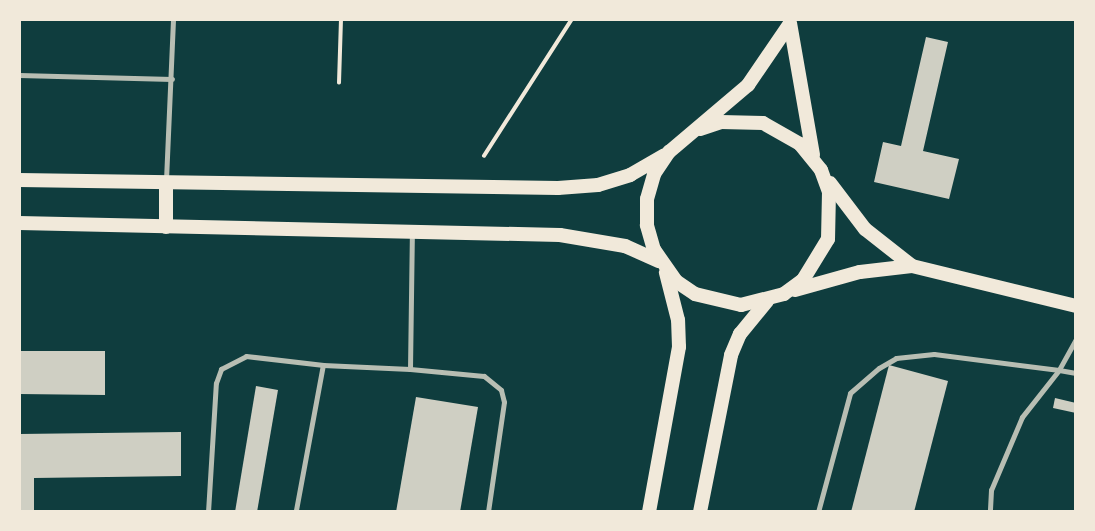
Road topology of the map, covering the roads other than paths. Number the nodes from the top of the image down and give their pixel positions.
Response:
1 (173, 19) edge
2 (790, 22) edge
3 (19, 75) edge
4 (172, 79) junction
5 (700, 129) junction
6 (668, 152) junction
7 (818, 165) junction
8 (19, 180) edge
9 (166, 183) junction
10 (19, 223) edge
11 (166, 227) junction
12 (412, 232) junction
13 (662, 264) junction
14 (912, 266) junction
15 (784, 294) junction
16 (767, 301) junction
17 (1076, 306) edge
18 (1076, 339) edge
19 (323, 365) junction
20 (410, 369) junction
21 (1059, 370) junction
22 (1076, 373) edge
23 (296, 510) edge
24 (208, 512) edge
25 (488, 512) edge
26 (649, 512) edge
27 (700, 512) edge
28 (818, 512) edge
29 (990, 512) edge

1 - 4 lane
2 - 5 main road
2 - 7 main road
3 - 4 lane
4 - 9 lane
5 - 6 main road
5 - 7 main road
6 - 9 main road
6 - 13 main road
7 - 14 main road
7 - 15 main road
8 - 9 main road
9 - 11 main road
10 - 11 main road
11 - 12 main road
12 - 13 main road
12 - 20 lane
13 - 16 main road
13 - 26 main road
14 - 15 main road
14 - 17 main road
15 - 16 main road
16 - 27 main road
18 - 21 lane
19 - 20 lane
19 - 23 lane
19 - 24 lane
20 - 25 lane
21 - 22 lane
21 - 28 lane
21 - 29 lane

